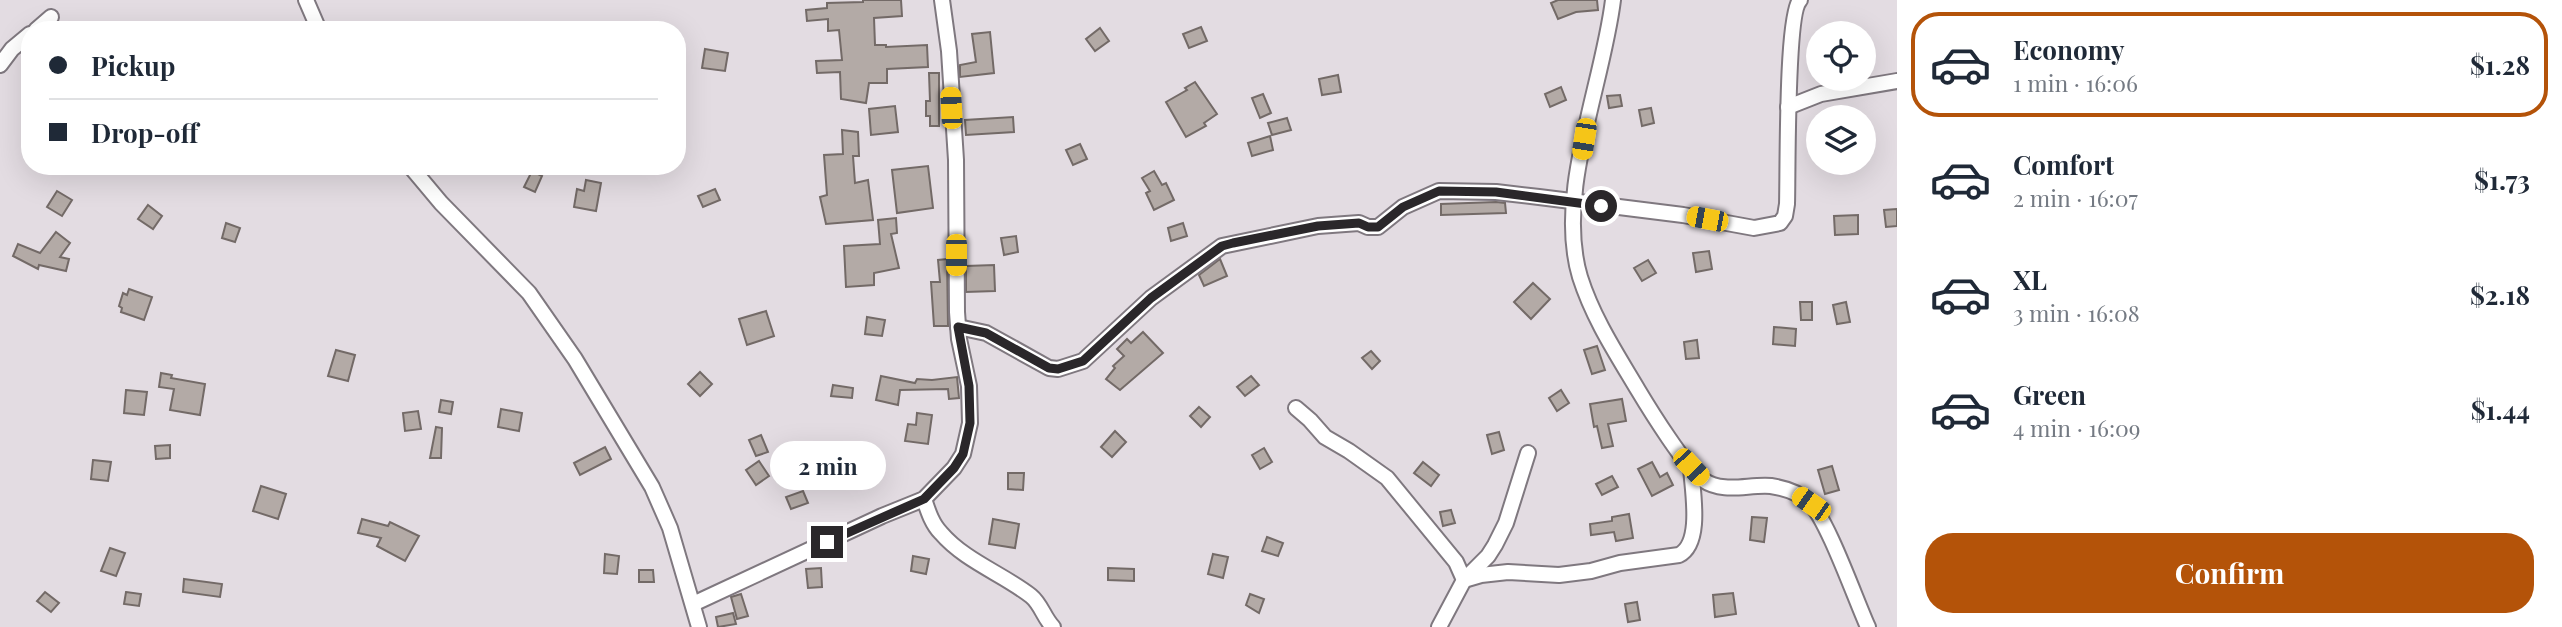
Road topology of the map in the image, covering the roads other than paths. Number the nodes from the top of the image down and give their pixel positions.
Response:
1 (306, 0) edge
2 (942, 0) edge
3 (1613, 0) edge
4 (1800, 0) edge
5 (51, 17) dead end
6 (46, 21) edge
7 (315, 21) edge
8 (21, 42) edge
9 (0, 65) edge
10 (1897, 80) edge
11 (1788, 107) junction
12 (418, 175) edge
13 (1574, 203) junction
14 (958, 327) junction
15 (1296, 408) dead end
16 (1528, 453) dead end
17 (1691, 467) junction
18 (924, 499) junction
19 (1464, 580) junction
20 (693, 604) junction
21 (699, 627) edge
22 (1053, 627) edge
23 (1439, 627) edge
24 (1868, 627) edge

1 - 7 street
2 - 14 street
3 - 13 street
4 - 11 street
5 - 6 street
8 - 9 street
10 - 11 street
11 - 13 street
12 - 20 street
13 - 14 street
13 - 17 street
14 - 18 street
15 - 19 street
16 - 19 street
17 - 19 street
17 - 24 street
18 - 20 street
18 - 22 street
19 - 23 street
20 - 21 street

